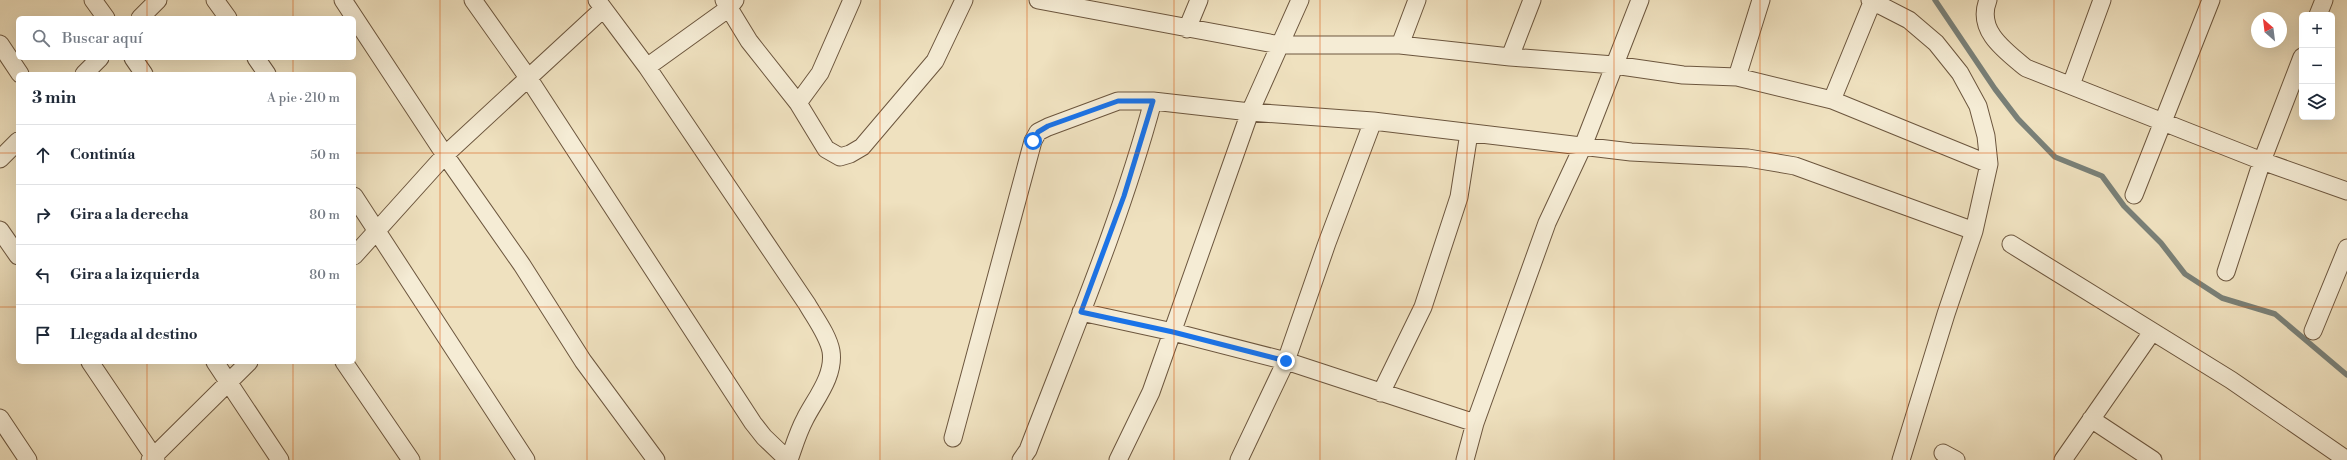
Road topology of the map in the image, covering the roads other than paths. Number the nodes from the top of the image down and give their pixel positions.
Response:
1 (93, 0) edge
2 (158, 0) edge
3 (215, 0) edge
4 (343, 0) edge
5 (472, 0) edge
6 (852, 0) edge
7 (964, 0) edge
8 (1038, 0) edge
9 (1199, 0) edge
10 (1300, 0) edge
11 (1417, 0) edge
12 (1532, 0) edge
13 (1640, 0) edge
14 (1761, 0) edge
15 (1988, 0) edge
16 (2102, 0) edge
17 (2211, 0) edge
18 (2324, 0) edge
19 (1872, 1) edge
20 (729, 3) edge
21 (600, 5) edge
22 (1084, 5) edge
23 (2319, 12) edge
24 (105, 16) edge
25 (142, 16) edge
26 (227, 16) edge
27 (354, 16) edge
28 (356, 20) edge
29 (1187, 29) junction
30 (0, 44) edge
31 (1280, 45) junction
32 (1400, 45) junction
33 (1510, 57) junction
34 (98, 60) edge
35 (134, 60) edge
36 (258, 60) edge
37 (1614, 65) junction
38 (2299, 65) edge
39 (647, 67) junction
40 (19, 72) edge
41 (86, 72) edge
42 (143, 72) edge
43 (266, 72) edge
44 (1737, 77) junction
45 (529, 78) junction
46 (2071, 85) junction
47 (1832, 100) junction
48 (1153, 101) junction
49 (798, 103) junction
50 (1250, 112) junction
51 (1373, 121) junction
52 (2161, 121) junction
53 (1469, 133) junction
54 (16, 143) edge
55 (1583, 146) junction
56 (445, 155) junction
57 (0, 159) edge
58 (2262, 160) junction
59 (1989, 164) junction
60 (2347, 191) edge
61 (2134, 195) dead end
62 (356, 199) edge
63 (0, 230) edge
64 (378, 231) junction
65 (1974, 231) junction
66 (2011, 244) dead end
67 (2347, 248) edge
68 (16, 253) edge
69 (356, 254) edge
70 (2226, 272) dead end
71 (1081, 312) junction
72 (2313, 331) dead end
73 (1173, 332) junction
74 (2152, 332) junction
75 (1286, 361) junction
76 (91, 364) edge
77 (216, 364) edge
78 (247, 364) edge
79 (345, 364) edge
80 (229, 382) junction
81 (1381, 393) junction
82 (0, 418) edge
83 (2091, 418) junction
84 (1475, 423) junction
85 (953, 438) dead end
86 (153, 459) edge
87 (28, 460) edge
88 (280, 460) edge
89 (411, 460) edge
90 (526, 460) edge
91 (656, 460) edge
92 (789, 460) edge
93 (1021, 460) edge
94 (1118, 460) edge
95 (1239, 460) edge
96 (1465, 460) edge
97 (1901, 460) edge
98 (2063, 460) edge
99 (2153, 460) edge
100 (2347, 460) edge

1 - 24 street
2 - 25 street
3 - 26 street
4 - 27 street
5 - 45 street
6 - 49 street
7 - 49 street
8 - 22 street
9 - 29 street
10 - 31 street
11 - 32 street
12 - 33 street
13 - 37 street
14 - 44 street
15 - 46 street
16 - 46 street
17 - 52 street
18 - 23 street
19 - 47 street
19 - 59 street
20 - 39 street
20 - 49 street
21 - 39 street
21 - 45 street
22 - 29 street
28 - 56 street
29 - 31 street
30 - 40 street
31 - 32 street
31 - 50 street
32 - 33 street
33 - 37 street
34 - 41 street
35 - 42 street
36 - 43 street
37 - 44 street
37 - 55 street
38 - 58 street
39 - 92 street
44 - 47 street
45 - 56 street
45 - 92 street
46 - 52 street
47 - 59 street
48 - 50 street
48 - 71 street
48 - 85 street
50 - 51 street
50 - 73 street
51 - 53 street
51 - 75 street
52 - 58 street
52 - 61 street
53 - 55 street
53 - 81 street
54 - 57 street
55 - 65 street
55 - 84 street
56 - 64 street
56 - 91 street
58 - 60 street
58 - 70 street
59 - 65 street
62 - 64 street
63 - 68 street
64 - 69 street
64 - 90 street
65 - 97 street
66 - 74 street
67 - 72 street
71 - 73 street
71 - 93 street
73 - 75 street
73 - 94 street
74 - 83 street
74 - 100 street
75 - 81 street
75 - 95 street
76 - 86 street
77 - 80 street
78 - 80 street
79 - 89 street
80 - 86 street
80 - 88 street
81 - 84 street
82 - 87 street
83 - 98 street
83 - 99 street
84 - 96 street

